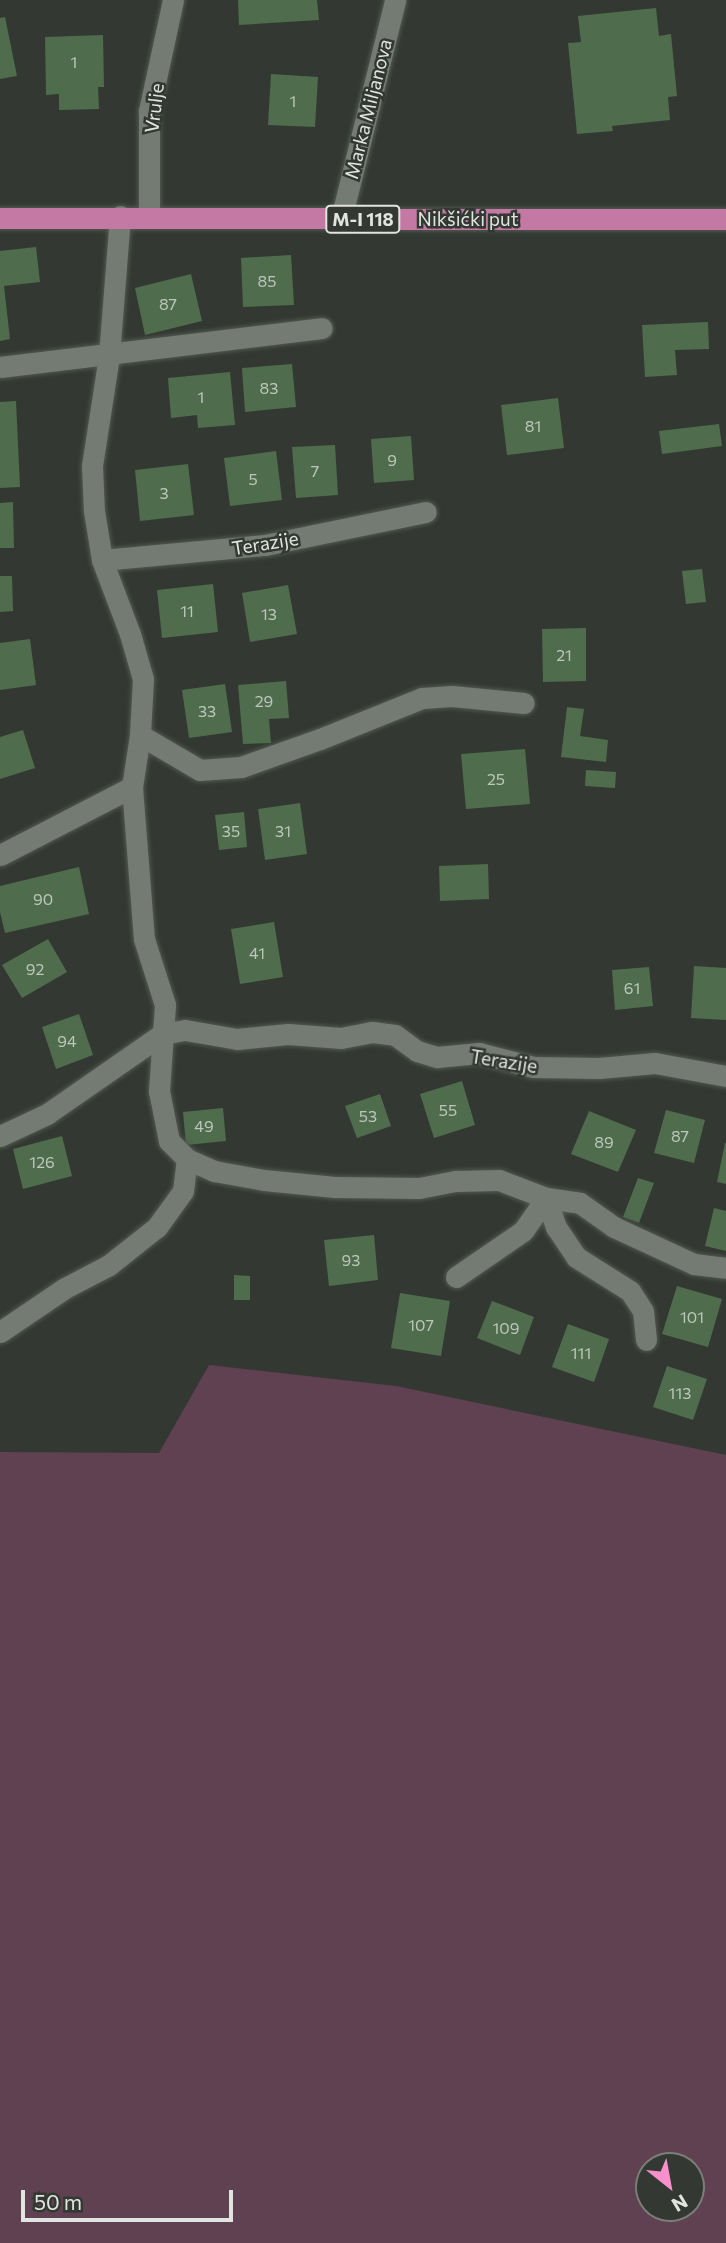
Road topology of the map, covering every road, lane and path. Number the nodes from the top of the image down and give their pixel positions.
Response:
1 (173, 0) edge
2 (395, 0) edge
3 (120, 216) junction
4 (149, 217) junction
5 (0, 218) edge
6 (341, 219) junction
7 (726, 219) edge
8 (322, 328) dead end
9 (108, 356) junction
10 (0, 367) edge
11 (426, 512) dead end
12 (102, 561) junction
13 (524, 703) dead end
14 (140, 735) junction
15 (132, 787) junction
16 (0, 855) edge
17 (162, 1034) junction
18 (726, 1076) edge
19 (0, 1136) edge
20 (187, 1159) junction
21 (546, 1198) junction
22 (726, 1268) edge
23 (456, 1277) dead end
24 (0, 1332) edge
25 (646, 1340) dead end

1 - 4 street, Vrulje
2 - 6 street, Marka Miljanova
3 - 4 main road, Nikšićki put / M-I 118
3 - 5 main road, Nikšićki put / M-I 118
3 - 9 street
4 - 6 main road, Nikšićki put / M-I 118
6 - 7 main road, Nikšićki put / M-I 118
8 - 9 street
9 - 10 street
9 - 12 street
11 - 12 street, Terazije
12 - 14 street
13 - 14 street
14 - 15 street
15 - 16 street
15 - 17 street
17 - 18 street, Terazije
17 - 19 street
17 - 20 street
20 - 21 street
20 - 24 street
21 - 22 street
21 - 23 street
21 - 25 street

